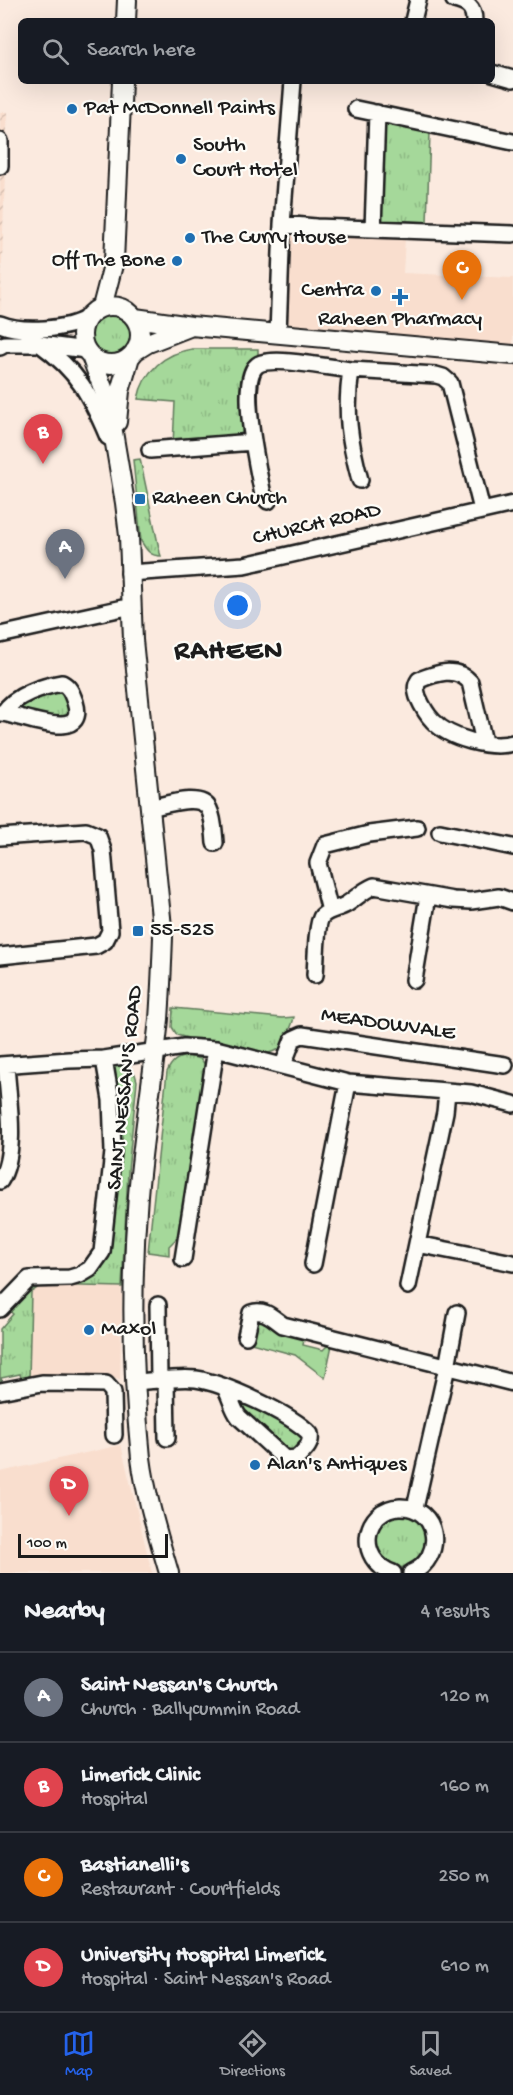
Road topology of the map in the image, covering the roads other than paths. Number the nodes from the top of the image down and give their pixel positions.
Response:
1 (127, 0) edge
2 (418, 0) edge
3 (454, 0) edge
4 (126, 18) edge
5 (414, 18) edge
6 (474, 18) edge
7 (495, 74) edge
8 (513, 79) edge
9 (122, 84) edge
10 (292, 84) edge
11 (356, 110) dead end
12 (377, 113) junction
13 (0, 141) edge
14 (513, 142) edge
15 (1, 153) edge
16 (0, 166) edge
17 (282, 224) junction
18 (373, 229) junction
19 (513, 234) edge
20 (114, 261) junction
21 (95, 312) junction
22 (133, 316) junction
23 (0, 324) edge
24 (191, 326) junction
25 (279, 334) junction
26 (40, 344) junction
27 (0, 347) edge
28 (88, 353) junction
29 (132, 354) junction
30 (513, 355) edge
31 (351, 370) junction
32 (115, 435) junction
33 (253, 442) junction
34 (150, 450) dead end
35 (119, 462) junction
36 (360, 480) dead end
37 (268, 501) dead end
38 (513, 504) edge
39 (482, 510) junction
40 (129, 573) junction
41 (132, 606) junction
42 (0, 635) edge
43 (484, 742) junction
44 (513, 743) edge
45 (150, 808) junction
46 (417, 828) dead end
47 (440, 832) dead end
48 (0, 837) edge
49 (215, 843) dead end
50 (513, 847) edge
51 (428, 896) junction
52 (513, 902) edge
53 (330, 911) junction
54 (0, 956) edge
55 (315, 975) dead end
56 (414, 980) dead end
57 (216, 1049) junction
58 (154, 1051) junction
59 (104, 1059) junction
60 (3, 1065) edge
61 (283, 1065) junction
62 (505, 1065) dead end
63 (348, 1083) junction
64 (447, 1092) junction
65 (513, 1104) edge
66 (0, 1181) edge
67 (417, 1244) junction
68 (183, 1259) dead end
69 (512, 1261) edge
70 (313, 1264) dead end
71 (408, 1286) dead end
72 (158, 1305) dead end
73 (0, 1309) edge
74 (457, 1313) dead end
75 (246, 1336) dead end
76 (447, 1367) junction
77 (163, 1381) junction
78 (135, 1382) junction
79 (513, 1383) edge
80 (225, 1388) junction
81 (0, 1391) edge
82 (114, 1435) dead end
83 (167, 1438) dead end
84 (415, 1508) junction
85 (169, 1573) edge
86 (393, 1573) edge
87 (411, 1573) edge

1 - 4 main road
2 - 5 street
3 - 6 street
7 - 8 street
9 - 20 main road
10 - 17 street
11 - 12 street
12 - 14 street
12 - 18 street
13 - 15 street
15 - 16 street
17 - 18 street
17 - 25 street
18 - 19 street
20 - 21 main road
20 - 22 main road
21 - 22 main road
21 - 23 street
21 - 28 main road
22 - 24 main road
22 - 29 main road
24 - 25 main road
24 - 29 main road
25 - 30 main road
26 - 27 street
26 - 28 street
26 - 35 street
28 - 29 main road
28 - 32 main road
29 - 32 main road
31 - 33 street
31 - 36 street
31 - 39 street
32 - 35 main road, SAINT NESSAN'S ROAD
33 - 34 street
33 - 37 street
35 - 40 main road, SAINT NESSAN'S ROAD
38 - 39 street, CHURCH ROAD
39 - 40 street, CHURCH ROAD
40 - 41 main road, SAINT NESSAN'S ROAD
41 - 42 street
41 - 45 main road, SAINT NESSAN'S ROAD
43 - 43 street
43 - 44 street
45 - 49 street
45 - 58 main road, SAINT NESSAN'S ROAD
46 - 53 street
47 - 50 street
48 - 54 street
51 - 52 street
51 - 53 street
51 - 56 street
53 - 55 street
57 - 58 street
57 - 61 street
57 - 68 street
58 - 59 street
58 - 78 main road, SAINT NESSAN'S ROAD
59 - 60 street
59 - 73 street
60 - 66 street
61 - 62 street, MEADOWVALE
61 - 63 street
63 - 64 street
63 - 70 street
64 - 65 street
64 - 67 street
67 - 69 street
67 - 71 street
72 - 77 street
74 - 76 street
75 - 76 street
76 - 79 street
76 - 84 street
77 - 78 street
77 - 80 street
77 - 83 street
78 - 85 main road, SAINT NESSAN'S ROAD
80 - 80 street
81 - 82 street
84 - 86 street
84 - 87 street

